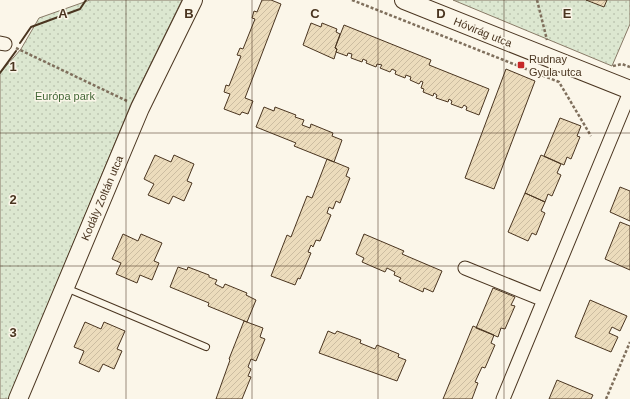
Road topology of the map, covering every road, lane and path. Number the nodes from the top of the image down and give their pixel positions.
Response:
1 (193, 0) edge
2 (352, 0) edge
3 (404, 0) edge
4 (536, 0) edge
5 (548, 43) dead end
6 (2, 44) edge
7 (630, 91) edge
8 (140, 108) junction
9 (591, 136) dead end
10 (465, 268) dead end
11 (65, 287) junction
12 (544, 300) junction
13 (630, 342) edge
14 (206, 347) dead end
15 (18, 399) edge
16 (503, 399) edge
17 (606, 399) edge

1 - 8 street, Kodály Zoltán utca
2 - 9 path
3 - 7 street, Hóvirág utca
4 - 5 path
6 - 8 path
7 - 12 street
8 - 11 street, Kodály Zoltán utca
10 - 12 street
11 - 14 lane
11 - 15 street, Kodály Zoltán utca
12 - 16 street
13 - 17 path

